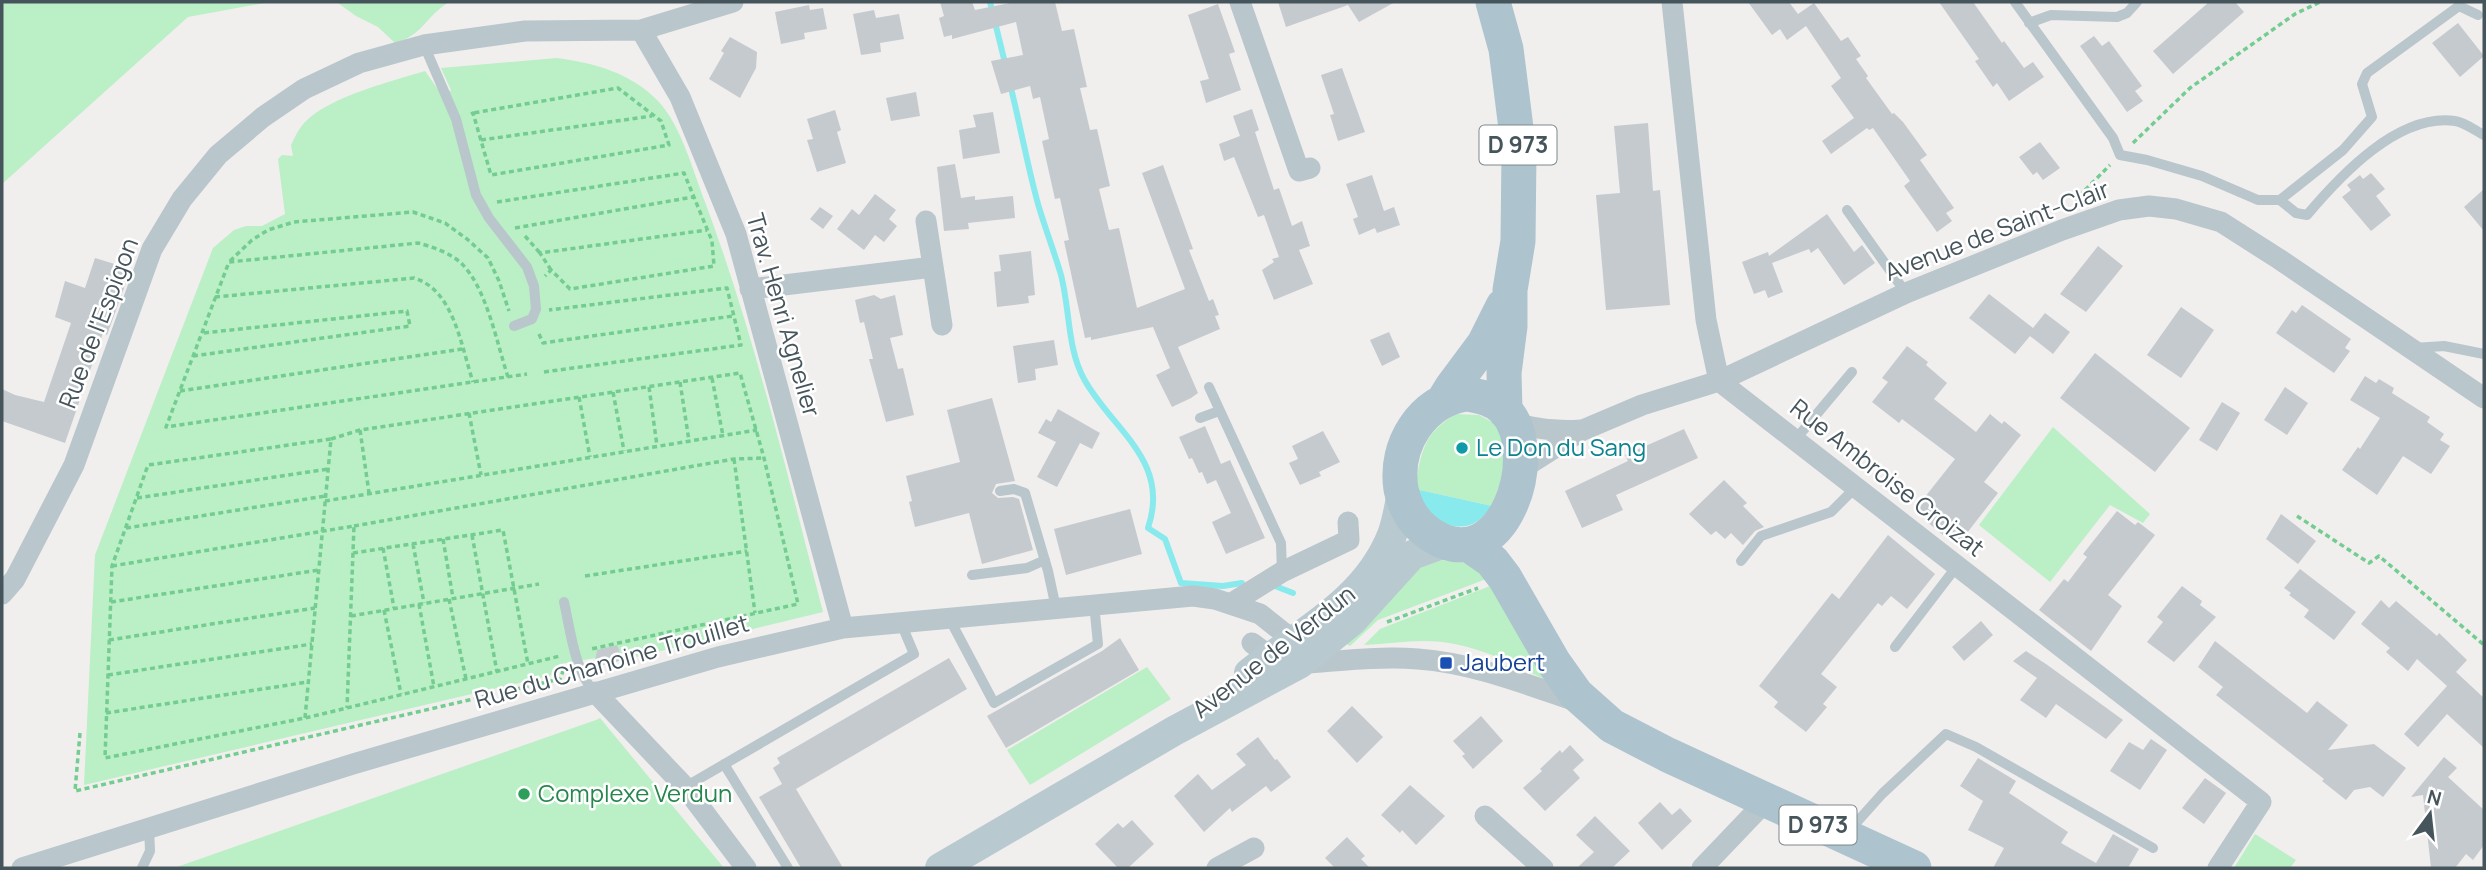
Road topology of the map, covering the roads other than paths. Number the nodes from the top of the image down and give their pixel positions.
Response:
1 (733, 2) edge
2 (1240, 2) edge
3 (1493, 2) edge
4 (1672, 2) edge
5 (2015, 2) edge
6 (2137, 2) edge
7 (2478, 15) dead end
8 (2029, 23) junction
9 (641, 30) junction
10 (424, 45) junction
11 (2484, 135) edge
12 (1310, 168) dead end
13 (2280, 200) junction
14 (1847, 210) dead end
15 (926, 221) dead end
16 (933, 267) junction
17 (750, 289) junction
18 (1510, 290) junction
19 (1906, 293) junction
20 (942, 325) dead end
21 (514, 326) road end
22 (2411, 349) junction
23 (2484, 354) edge
24 (1852, 372) dead end
25 (1719, 380) junction
26 (1209, 387) dead end
27 (2484, 398) edge
28 (1444, 400) junction
29 (1219, 411) junction
30 (1509, 417) junction
31 (1200, 418) dead end
32 (1583, 429) junction
33 (1795, 440) junction
34 (1520, 470) junction
35 (1856, 487) junction
36 (1000, 491) dead end
37 (1402, 493) junction
38 (1503, 520) junction
39 (1354, 528) dead end
40 (1457, 544) junction
41 (1045, 560) junction
42 (1741, 561) dead end
43 (1957, 566) junction
44 (1282, 572) junction
45 (972, 575) dead end
46 (2, 594) edge
47 (564, 602) dead end
48 (1232, 603) junction
49 (1094, 604) junction
50 (1055, 608) junction
51 (949, 618) junction
52 (901, 623) junction
53 (843, 628) junction
54 (1895, 646) dead end
55 (1274, 655) junction
56 (595, 692) junction
57 (1586, 705) junction
58 (1174, 731) junction
59 (724, 764) junction
60 (1724, 779) junction
61 (685, 787) junction
62 (1766, 800) junction
63 (1485, 816) dead end
64 (149, 828) junction
65 (1843, 836) junction
66 (2153, 848) dead end
67 (1250, 857) edge
68 (950, 866) edge
69 (22, 868) edge
70 (142, 868) edge
71 (746, 868) edge
72 (788, 868) edge
73 (1217, 868) edge
74 (1543, 868) edge
75 (1702, 868) edge
76 (1914, 868) edge
77 (2218, 868) edge

1 - 9 street, Rue de l'Espigon
2 - 12 street
3 - 18 main road, D 973
4 - 25 street
5 - 8 lane
6 - 8 lane
7 - 13 lane
8 - 13 lane
9 - 10 street, Rue de l'Espigon
9 - 17 street, Trav. Henri Agnelier
10 - 21 lane
10 - 46 street, Rue de l'Espigon
11 - 13 lane
14 - 19 lane
15 - 16 street
16 - 17 street
16 - 20 street
17 - 53 street, Trav. Henri Agnelier
18 - 28 main road, D 973
18 - 30 main road, D 973
19 - 22 street, Avenue de Saint-Clair
19 - 25 street, Avenue de Saint-Clair
22 - 23 lane
22 - 27 street, Avenue de Saint-Clair
24 - 33 lane
25 - 32 street, Avenue de Saint-Clair
25 - 33 street, Rue Ambroise Croizat
26 - 29 lane
28 - 30 main road
28 - 37 main road
29 - 31 lane
29 - 44 lane
30 - 32 street, Avenue de Saint-Clair
30 - 34 main road
32 - 34 street, Avenue de Saint-Clair
33 - 35 street, Rue Ambroise Croizat
34 - 38 main road
35 - 42 lane
35 - 43 street, Rue Ambroise Croizat
36 - 41 lane
37 - 40 main road
37 - 55 main road, Avenue de Verdun
38 - 40 main road
38 - 60 main road, D 973
39 - 44 street
40 - 55 main road, Avenue de Verdun
40 - 57 main road, D 973
41 - 45 lane
41 - 50 lane
43 - 54 lane
43 - 77 street, Rue Ambroise Croizat
44 - 48 street
47 - 56 lane
48 - 49 street, Rue du Chanoine Trouillet
48 - 55 street
48 - 55 street, Rue du Chanoine Trouillet
49 - 50 street, Rue du Chanoine Trouillet
49 - 51 lane
50 - 51 street, Rue du Chanoine Trouillet
51 - 52 street, Rue du Chanoine Trouillet
52 - 53 street, Rue du Chanoine Trouillet
52 - 59 lane
53 - 56 street, Rue du Chanoine Trouillet
55 - 57 street
55 - 58 main road, Avenue de Verdun
55 - 58 main road, Avenue de Verdun
56 - 61 street
56 - 64 street, Rue du Chanoine Trouillet
57 - 60 main road, D 973
58 - 68 main road, Avenue de Verdun
59 - 61 lane
59 - 72 lane
60 - 62 main road, D 973
61 - 71 street
62 - 65 main road, D 973
62 - 75 street
63 - 74 street
64 - 69 street, Rue du Chanoine Trouillet
64 - 70 lane
65 - 66 lane
65 - 76 main road, D 973
67 - 73 street

